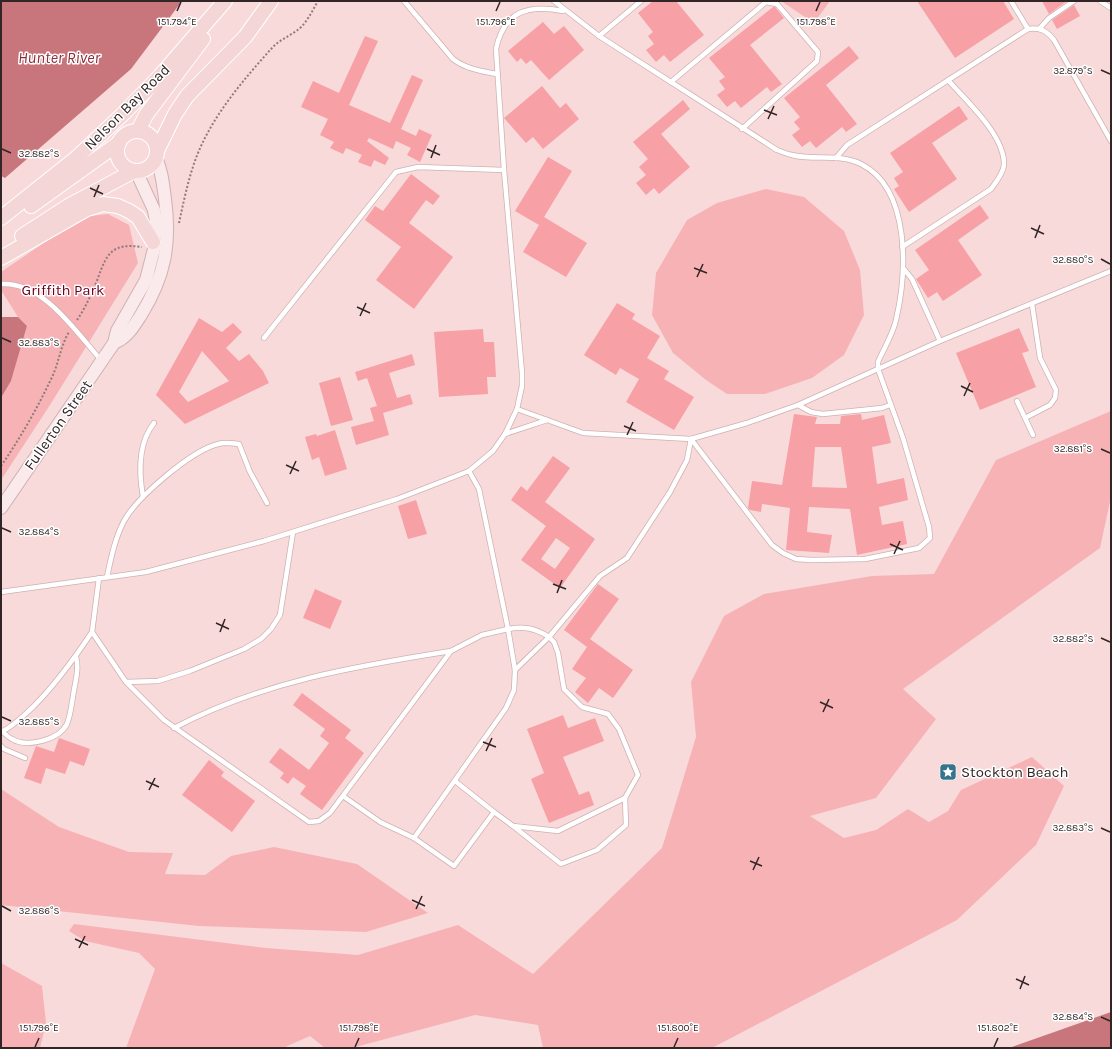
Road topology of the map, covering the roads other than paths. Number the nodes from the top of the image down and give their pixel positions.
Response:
1 (224, 1) edge
2 (231, 1) edge
3 (271, 1) edge
4 (404, 1) edge
5 (536, 1) edge
6 (554, 1) edge
7 (641, 1) edge
8 (1011, 1) edge
9 (1074, 1) edge
10 (1100, 1) edge
11 (536, 8) junction
12 (1111, 8) edge
13 (565, 12) junction
14 (1040, 28) junction
15 (1028, 29) junction
16 (599, 36) junction
17 (496, 74) junction
18 (948, 80) junction
19 (671, 82) junction
20 (742, 128) junction
21 (138, 132) junction
22 (1111, 141) edge
23 (119, 143) junction
24 (156, 154) junction
25 (836, 158) junction
26 (504, 170) junction
27 (135, 171) junction
28 (1, 218) edge
29 (1, 227) edge
30 (147, 245) junction
31 (902, 247) junction
32 (1, 250) edge
33 (1, 258) edge
34 (903, 268) junction
35 (1111, 271) edge
36 (1, 284) edge
37 (1032, 304) junction
38 (264, 338) dead end
39 (940, 342) junction
40 (114, 343) junction
41 (102, 361) junction
42 (878, 369) junction
43 (1017, 401) dead end
44 (798, 405) junction
45 (890, 405) junction
46 (517, 409) junction
47 (1025, 418) junction
48 (547, 420) junction
49 (154, 424) dead end
50 (505, 434) junction
51 (1033, 435) dead end
52 (691, 439) junction
53 (469, 471) junction
54 (143, 498) junction
55 (267, 503) dead end
56 (1, 508) edge
57 (293, 532) junction
58 (108, 577) junction
59 (98, 578) junction
60 (1, 592) edge
61 (508, 629) junction
62 (92, 632) junction
63 (548, 637) junction
64 (451, 650) junction
65 (76, 657) junction
66 (515, 670) junction
67 (126, 682) junction
68 (174, 728) junction
69 (2, 731) edge
70 (1, 746) edge
71 (25, 758) dead end
72 (455, 781) junction
73 (343, 796) junction
74 (625, 798) junction
75 (494, 812) junction
76 (513, 826) junction
77 (414, 838) junction

1 - 28 main road, Nelson Bay Road
2 - 21 main road
3 - 24 main road
4 - 17 lane
5 - 11 lane
6 - 13 lane
7 - 16 lane
8 - 15 lane
9 - 14 lane
10 - 12 lane
11 - 13 lane
11 - 17 lane
13 - 16 lane
14 - 15 lane
14 - 22 lane
15 - 18 lane
16 - 19 lane
17 - 26 lane
18 - 25 lane
18 - 31 lane
19 - 20 lane
19 - 20 lane
20 - 25 lane
21 - 23 main road
21 - 24 main road
23 - 27 main road
23 - 29 main road
24 - 27 main road
24 - 40 main road, Fullerton Street
25 - 31 lane
26 - 38 lane
26 - 46 lane
27 - 30 main road, Fullerton Street
27 - 32 main road
30 - 33 main road
30 - 40 main road, Fullerton Street
31 - 34 lane
34 - 39 lane
34 - 42 lane
35 - 37 lane
36 - 41 lane
37 - 39 lane
37 - 47 lane
39 - 42 lane
40 - 41 main road, Fullerton Street
41 - 56 main road, Fullerton Street
42 - 44 lane
42 - 45 lane
43 - 47 lane
44 - 45 lane
44 - 52 lane
45 - 52 lane
46 - 48 lane
46 - 50 lane
47 - 51 lane
48 - 50 lane
48 - 52 lane
49 - 54 lane
50 - 53 lane
52 - 63 lane
53 - 57 lane
53 - 61 lane
54 - 55 lane
54 - 58 lane
57 - 58 lane
57 - 67 lane
58 - 59 lane
59 - 60 lane
59 - 62 lane
61 - 63 lane
61 - 64 lane
61 - 66 lane
62 - 65 lane
62 - 67 lane
63 - 66 lane
63 - 74 lane
64 - 68 lane
64 - 73 lane
65 - 69 lane
65 - 69 lane
66 - 72 lane
67 - 68 lane
68 - 73 lane
70 - 71 lane
72 - 75 lane
72 - 77 lane
73 - 77 lane
74 - 76 lane
74 - 76 lane
75 - 76 lane
75 - 77 lane

